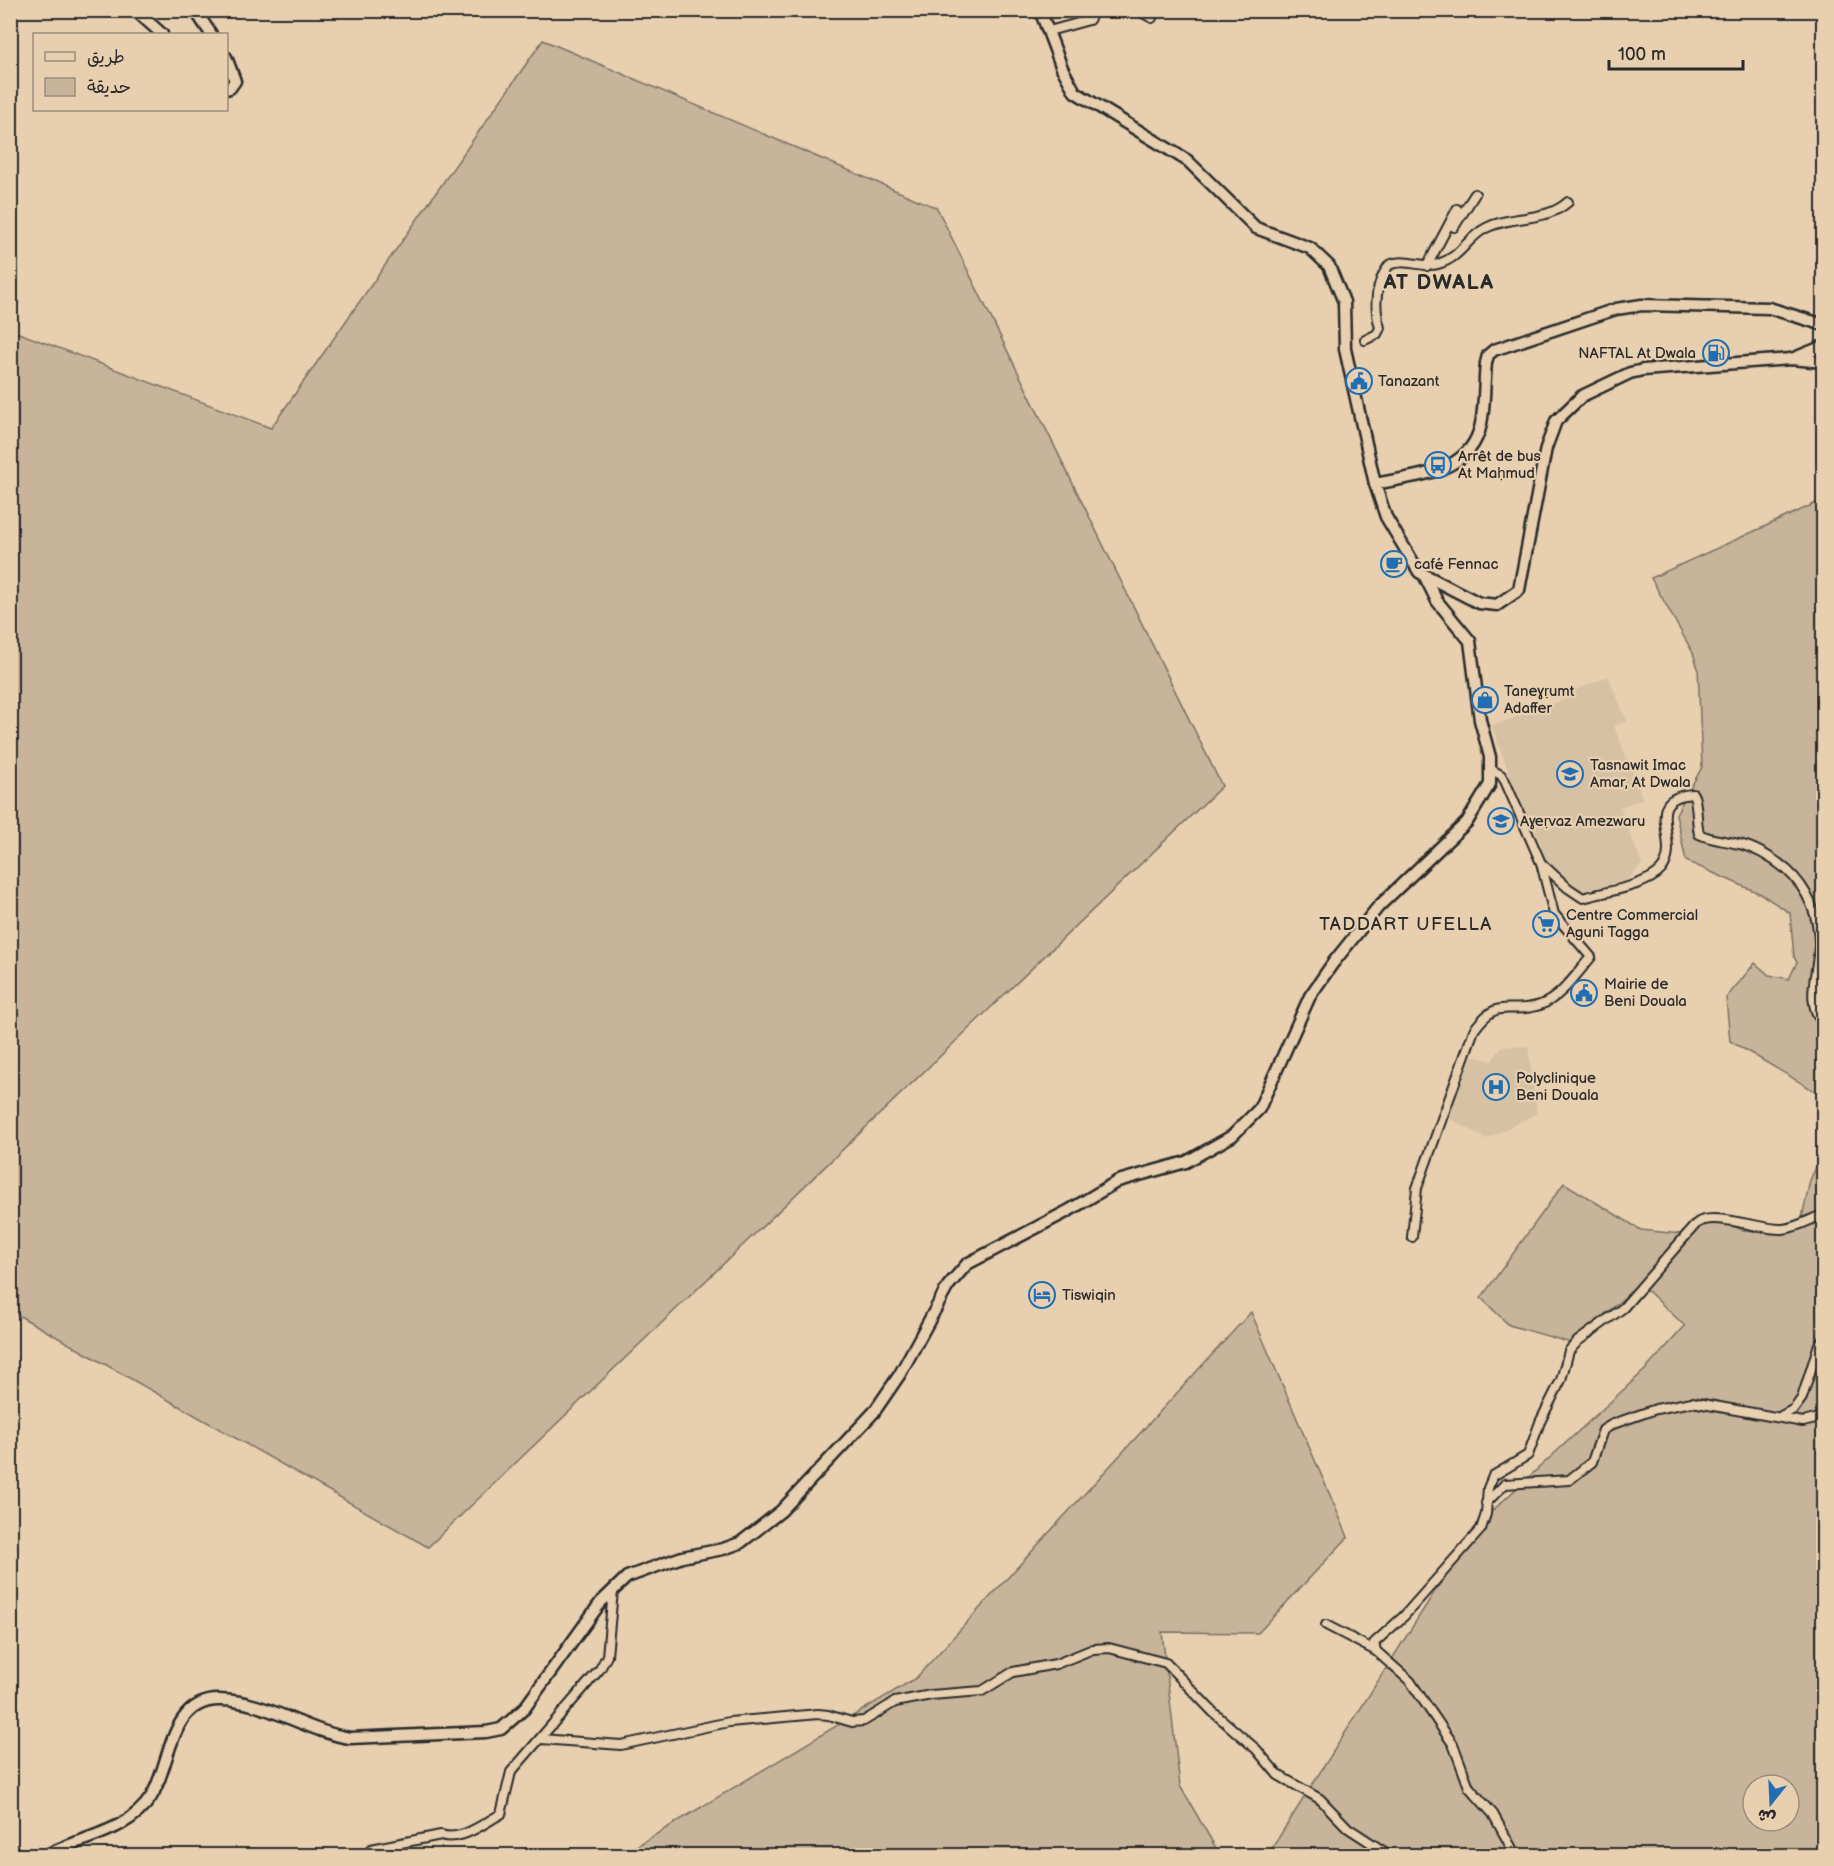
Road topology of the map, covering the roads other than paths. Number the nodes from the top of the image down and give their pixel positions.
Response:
1 (135, 10) edge
2 (195, 10) edge
3 (1040, 10) edge
4 (1095, 10) edge
5 (1137, 10) edge
6 (1152, 18) dead end
7 (1049, 31) junction
8 (161, 33) edge
9 (210, 33) edge
10 (228, 62) edge
11 (228, 88) edge
12 (1475, 194) dead end
13 (1568, 202) dead end
14 (1457, 209) dead end
15 (1441, 241) junction
16 (1427, 266) junction
17 (1824, 325) edge
18 (1365, 340) dead end
19 (1824, 346) edge
20 (1791, 359) junction
21 (1824, 362) edge
22 (1375, 484) junction
23 (1425, 577) junction
24 (1492, 770) junction
25 (1540, 863) junction
26 (1824, 1024) edge
27 (1824, 1214) edge
28 (1412, 1237) dead end
29 (1824, 1339) edge
30 (1781, 1416) junction
31 (1824, 1417) edge
32 (1486, 1503) junction
33 (613, 1589) junction
34 (1326, 1624) dead end
35 (1376, 1651) junction
36 (541, 1739) junction
37 (371, 1849) dead end
38 (45, 1856) edge
39 (1391, 1856) edge
40 (1516, 1856) edge

1 - 8 main road
2 - 9 main road
3 - 7 main road
4 - 7 street
5 - 6 street
7 - 22 main road
10 - 11 main road
12 - 15 street
13 - 16 street
14 - 15 street
15 - 16 street
16 - 18 street
17 - 22 main road
19 - 20 main road
20 - 21 main road
20 - 23 main road
22 - 23 main road
23 - 24 main road
24 - 25 street
24 - 33 main road
25 - 26 street
25 - 28 street
27 - 32 street
29 - 30 street
30 - 31 street
30 - 32 street
32 - 35 street
33 - 36 street
33 - 38 main road
34 - 35 street
35 - 40 street
36 - 37 street
36 - 39 street

